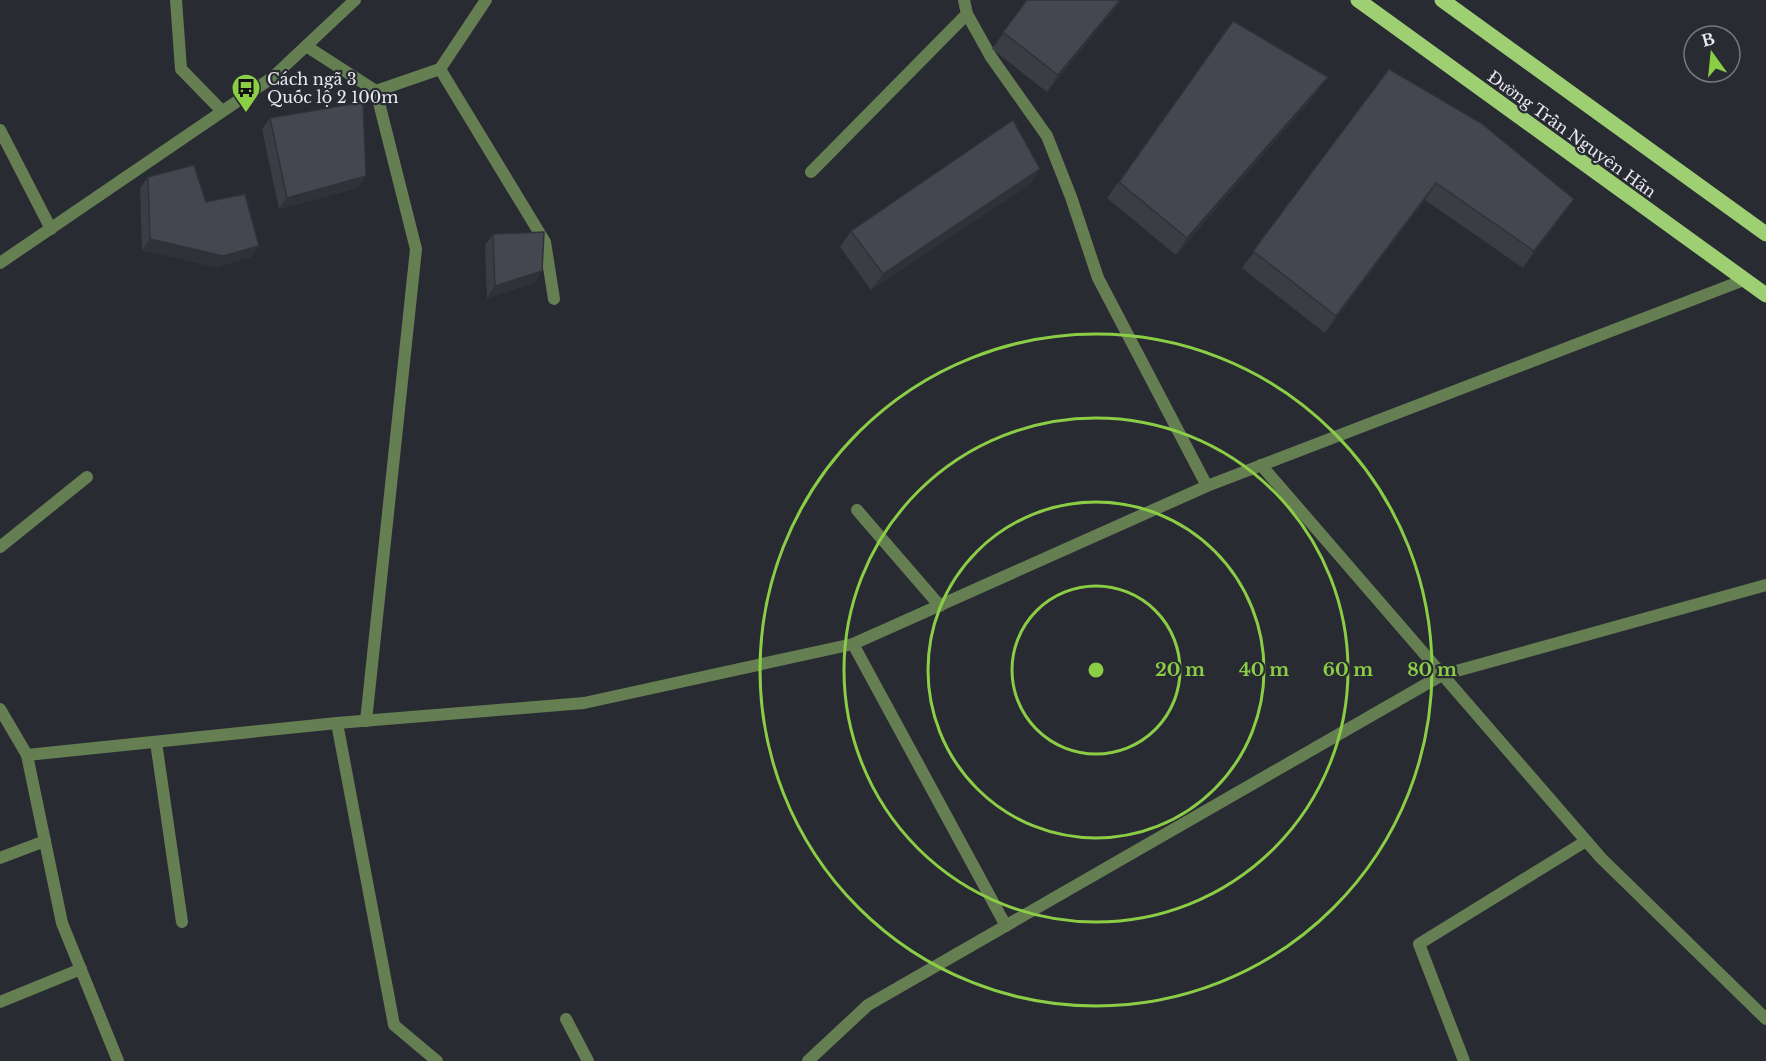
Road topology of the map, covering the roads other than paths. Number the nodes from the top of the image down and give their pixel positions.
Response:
1 (176, 0) edge
2 (355, 0) edge
3 (486, 0) edge
4 (964, 0) edge
5 (1358, 0) edge
6 (1442, 0) edge
7 (967, 14) junction
8 (306, 46) junction
9 (440, 69) junction
10 (376, 91) junction
11 (222, 111) junction
12 (0, 130) edge
13 (811, 172) dead end
14 (51, 229) junction
15 (1766, 234) edge
16 (0, 263) edge
17 (1744, 280) junction
18 (1766, 295) edge
19 (554, 299) dead end
20 (1261, 465) junction
21 (87, 477) dead end
22 (1207, 486) junction
23 (856, 510) dead end
24 (0, 547) edge
25 (1766, 585) edge
26 (940, 606) junction
27 (853, 644) junction
28 (1442, 675) junction
29 (0, 709) edge
30 (366, 721) junction
31 (337, 723) junction
32 (156, 742) junction
33 (27, 755) junction
34 (45, 841) junction
35 (1586, 841) junction
36 (0, 858) edge
37 (182, 922) dead end
38 (1006, 926) junction
39 (81, 969) junction
40 (0, 1002) edge
41 (566, 1019) dead end
42 (1766, 1020) edge
43 (118, 1061) edge
44 (437, 1061) edge
45 (588, 1061) edge
46 (808, 1061) edge
47 (1464, 1061) edge

1 - 11 street
2 - 8 street
3 - 9 street
4 - 7 street
5 - 17 main road, Đường Trần Nguyên Hãn
6 - 15 main road, Đường Trần Nguyên Hãn
7 - 13 street
7 - 22 street
8 - 10 street
8 - 11 street
9 - 10 street
9 - 19 street
10 - 30 street
11 - 14 street
12 - 14 street
14 - 16 street
17 - 18 main road, Đường Trần Nguyên Hãn
17 - 20 street
20 - 22 street
20 - 28 street
21 - 24 street
22 - 26 street
23 - 26 street
25 - 28 street
26 - 27 street
27 - 30 street
27 - 38 street
28 - 35 street
28 - 38 street
29 - 33 street
30 - 31 street
31 - 32 street
31 - 44 street
32 - 33 street
32 - 37 street
33 - 34 street
34 - 36 street
34 - 39 street
35 - 42 street
35 - 47 street
38 - 46 street
39 - 40 street
39 - 43 street
41 - 45 street

